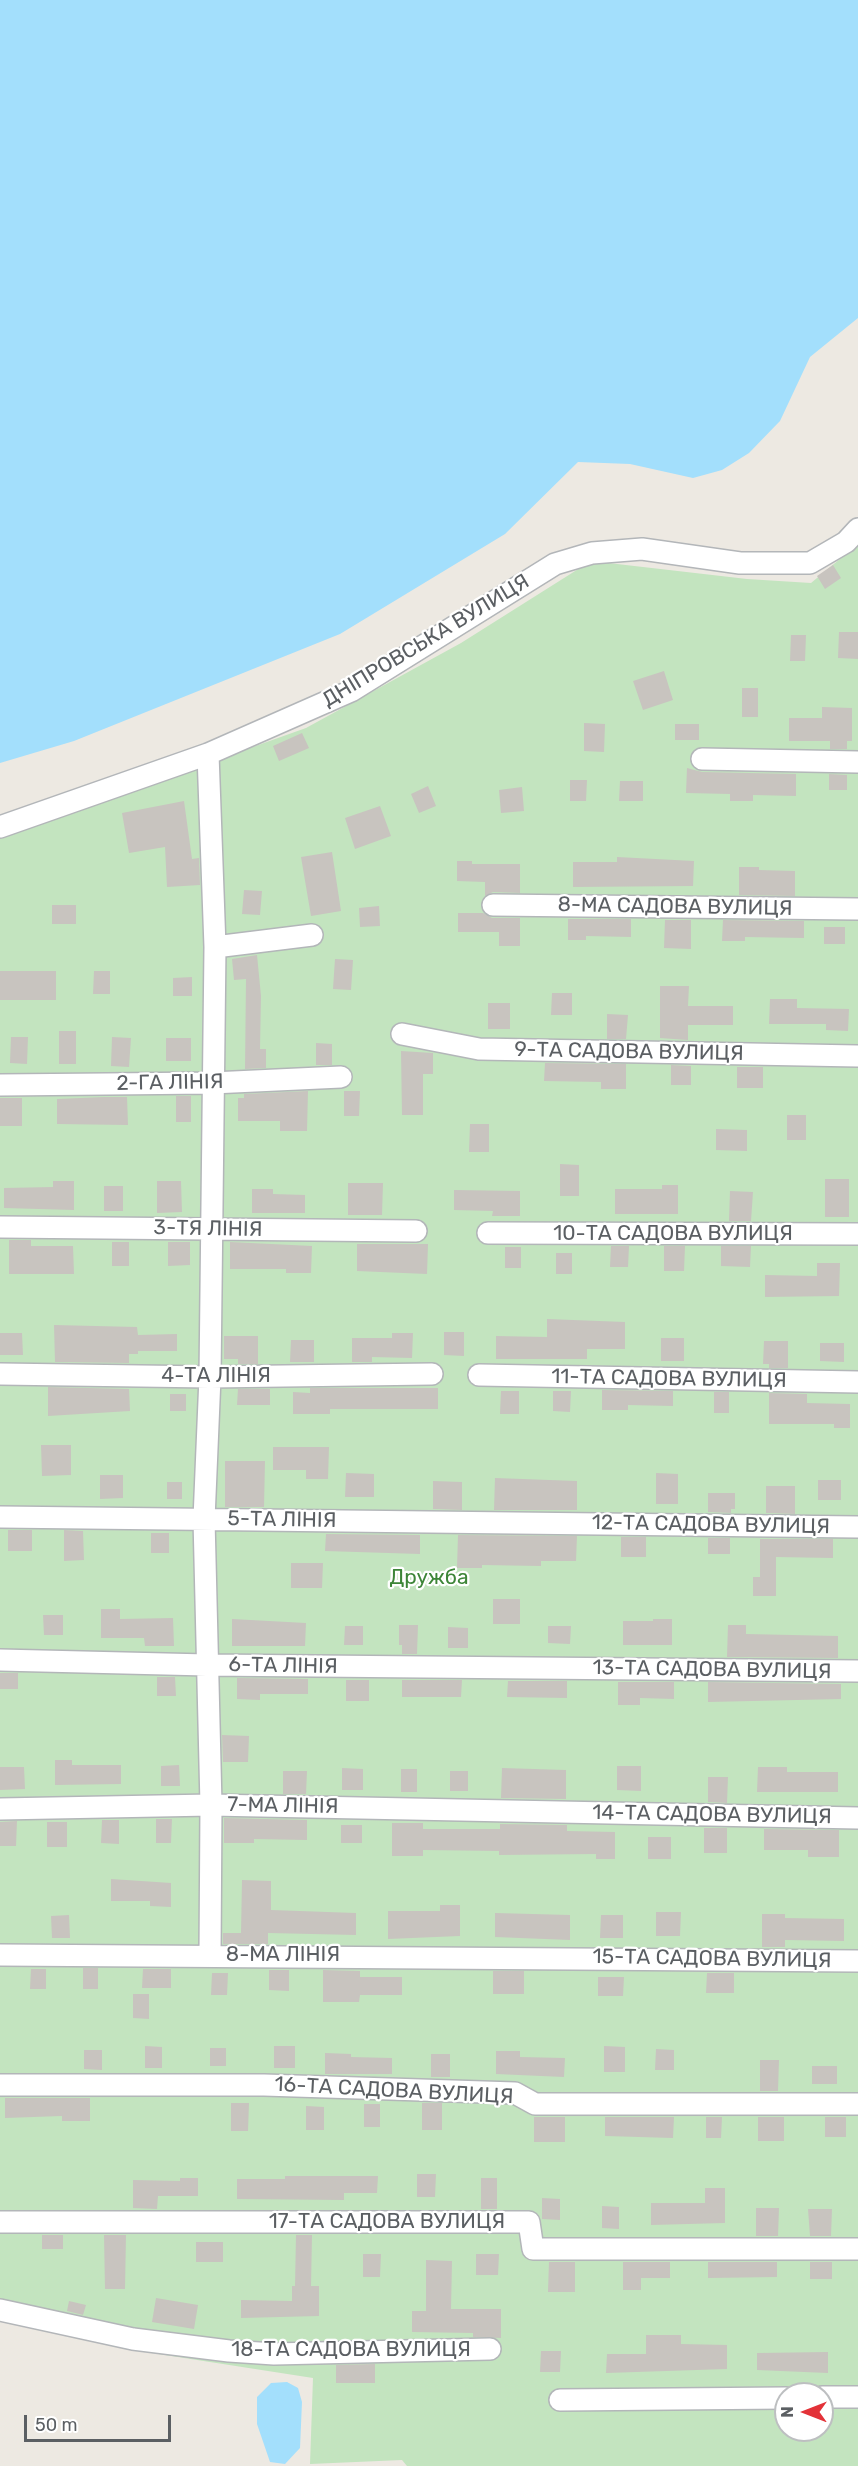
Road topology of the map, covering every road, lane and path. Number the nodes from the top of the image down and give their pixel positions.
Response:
1 (858, 529) edge
2 (208, 754) junction
3 (702, 759) dead end
4 (858, 762) edge
5 (0, 827) edge
6 (493, 905) dead end
7 (858, 909) edge
8 (312, 935) dead end
9 (215, 947) junction
10 (402, 1034) dead end
11 (858, 1056) edge
12 (341, 1077) dead end
13 (212, 1083) junction
14 (0, 1085) edge
15 (0, 1227) edge
16 (212, 1229) junction
17 (416, 1232) dead end
18 (488, 1233) dead end
19 (858, 1234) edge
20 (0, 1374) edge
21 (432, 1374) dead end
22 (479, 1375) dead end
23 (210, 1377) junction
24 (858, 1382) edge
25 (0, 1517) edge
26 (204, 1519) junction
27 (563, 1523) joint
28 (858, 1527) edge
29 (0, 1660) edge
30 (207, 1665) junction
31 (566, 1668) joint
32 (858, 1671) edge
33 (211, 1805) junction
34 (0, 1809) edge
35 (566, 1812) joint
36 (858, 1818) edge
37 (0, 1955) edge
38 (210, 1955) junction
39 (566, 1958) joint
40 (858, 1960) edge
41 (0, 2085) edge
42 (858, 2104) edge
43 (0, 2222) edge
44 (858, 2249) edge
45 (0, 2310) edge
46 (490, 2349) dead end
47 (834, 2397) edge
48 (858, 2397) edge
49 (774, 2398) edge
50 (560, 2400) dead end

1 - 2 street, ДНІПРОВСЬКА ВУЛИЦЯ
2 - 5 street, ДНІПРОВСЬКА ВУЛИЦЯ
2 - 9 street
3 - 4 street
6 - 7 street, 8-МА САДОВА ВУЛИЦЯ
8 - 9 street
9 - 13 street
10 - 11 street, 9-ТА САДОВА ВУЛИЦЯ
12 - 13 street, 2-ГА ЛІНІЯ
13 - 14 street, 2-ГА ЛІНІЯ
13 - 16 street
15 - 16 street, 3-ТЯ ЛІНІЯ
16 - 17 street, 3-ТЯ ЛІНІЯ
16 - 23 street
18 - 19 street, 10-ТА САДОВА ВУЛИЦЯ
20 - 23 street, 4-ТА ЛІНІЯ
21 - 23 street, 4-ТА ЛІНІЯ
22 - 24 street, 11-ТА САДОВА ВУЛИЦЯ
23 - 26 street
25 - 26 street, 5-ТА ЛІНІЯ
26 - 27 street, 5-ТА ЛІНІЯ
26 - 30 street
27 - 28 street, 12-ТА САДОВА ВУЛИЦЯ
29 - 30 street, 6-ТА ЛІНІЯ
30 - 31 street, 6-ТА ЛІНІЯ
30 - 33 street
31 - 32 street, 13-ТА САДОВА ВУЛИЦЯ
33 - 34 street, 7-МА ЛІНІЯ
33 - 35 street, 7-МА ЛІНІЯ
33 - 38 street
35 - 36 street, 14-ТА САДОВА ВУЛИЦЯ
37 - 38 street, 8-МА ЛІНІЯ
38 - 39 street, 8-МА ЛІНІЯ
39 - 40 street, 15-ТА САДОВА ВУЛИЦЯ
41 - 42 street, 16-ТА САДОВА ВУЛИЦЯ
43 - 44 street, 17-ТА САДОВА ВУЛИЦЯ
45 - 46 street, 18-ТА САДОВА ВУЛИЦЯ
47 - 48 street
49 - 50 street

